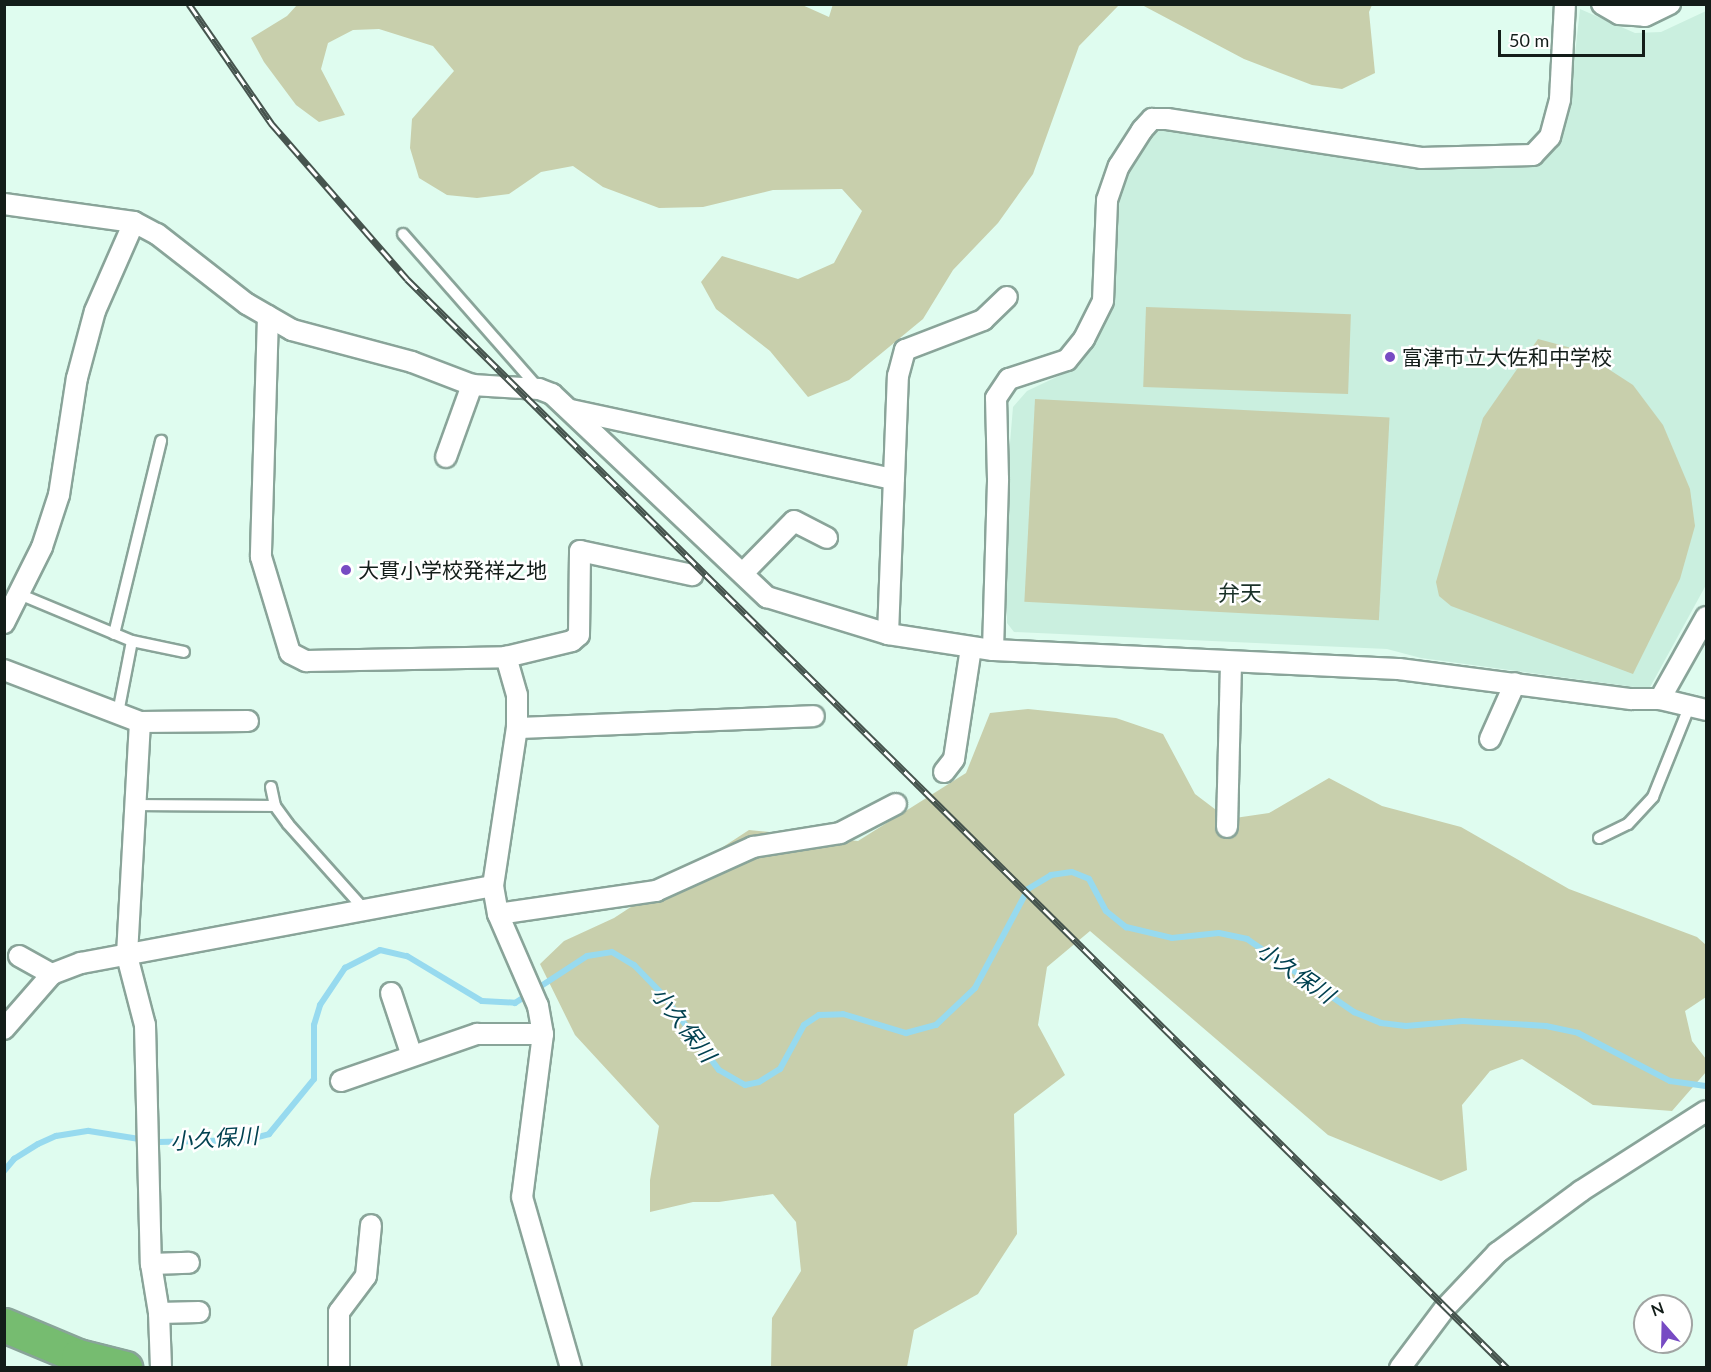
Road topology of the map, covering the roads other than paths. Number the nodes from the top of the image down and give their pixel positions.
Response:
1 (1565, 4) edge
2 (1602, 4) edge
3 (1670, 4) edge
4 (4, 204) edge
5 (134, 222) junction
6 (403, 234) dead end
7 (1007, 297) dead end
8 (268, 316) junction
9 (472, 385) junction
10 (539, 389) junction
11 (570, 410) junction
12 (161, 441) dead end
13 (446, 457) dead end
14 (894, 479) junction
15 (827, 538) dead end
16 (744, 572) junction
17 (692, 575) dead end
18 (19, 594) junction
19 (1707, 617) edge
20 (4, 623) edge
21 (114, 634) junction
22 (888, 634) junction
23 (132, 641) junction
24 (971, 648) junction
25 (993, 650) junction
26 (184, 651) dead end
27 (506, 657) junction
28 (1231, 663) junction
29 (4, 670) edge
30 (1515, 683) junction
31 (1660, 699) junction
32 (1698, 707) edge
33 (118, 713) junction
34 (814, 716) dead end
35 (248, 721) dead end
36 (140, 722) junction
37 (517, 728) junction
38 (1490, 739) dead end
39 (944, 772) dead end
40 (272, 787) dead end
41 (896, 804) dead end
42 (136, 805) junction
43 (275, 806) junction
44 (1227, 827) dead end
45 (1599, 838) dead end
46 (493, 886) junction
47 (365, 910) junction
48 (498, 914) junction
49 (19, 956) dead end
50 (127, 956) junction
51 (52, 974) junction
52 (391, 993) dead end
53 (4, 1029) edge
54 (543, 1034) junction
55 (412, 1056) junction
56 (341, 1081) dead end
57 (1707, 1111) edge
58 (371, 1225) dead end
59 (189, 1263) dead end
60 (151, 1264) junction
61 (199, 1312) dead end
62 (159, 1313) junction
63 (4, 1325) edge
64 (75, 1362) edge
65 (125, 1368) edge
66 (161, 1368) edge
67 (339, 1368) edge
68 (571, 1368) edge
69 (1400, 1368) edge

1 - 25 street
2 - 3 street
4 - 5 street
5 - 8 street
5 - 18 street
6 - 10 lane
7 - 14 street
8 - 9 street
8 - 27 street
9 - 10 street
9 - 13 street
10 - 11 street
11 - 14 street
11 - 16 street
12 - 21 lane
14 - 22 street
15 - 16 street
16 - 22 street
17 - 27 street
18 - 20 street
18 - 21 lane
19 - 31 street
21 - 23 lane
22 - 24 street
23 - 26 lane
23 - 33 lane
24 - 25 street
24 - 39 street
25 - 28 street
27 - 37 street
28 - 30 street
28 - 44 street
29 - 33 street
30 - 31 street
30 - 38 street
31 - 32 street
32 - 45 lane
33 - 36 street
34 - 37 street
35 - 36 street
36 - 42 street
37 - 46 street
40 - 43 lane
41 - 48 street
42 - 43 lane
42 - 50 street
43 - 47 lane
46 - 47 street
46 - 48 street
47 - 50 street
48 - 54 street
49 - 51 street
50 - 51 street
50 - 60 street
51 - 53 street
52 - 55 street
54 - 55 street
54 - 68 street
55 - 56 street
57 - 69 street
58 - 67 street
59 - 60 street
60 - 62 street
61 - 62 street
62 - 66 street
63 - 64 highway
64 - 65 highway

